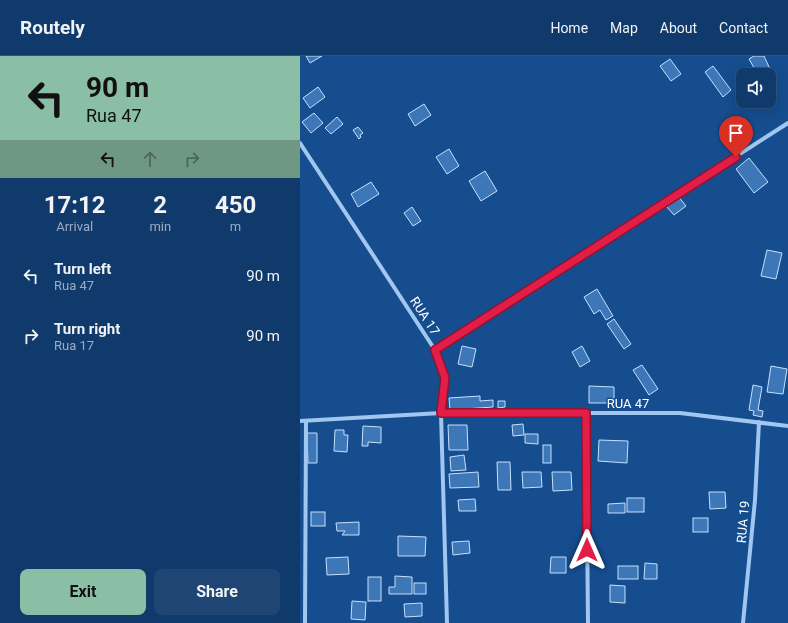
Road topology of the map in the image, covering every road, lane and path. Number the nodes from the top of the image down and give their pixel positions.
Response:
1 (788, 123) edge
2 (300, 143) edge
3 (435, 350) junction
4 (441, 413) junction
5 (586, 413) junction
6 (300, 421) edge
7 (306, 421) junction
8 (759, 422) junction
9 (788, 426) edge
10 (305, 623) edge
11 (447, 623) edge
12 (588, 623) edge
13 (743, 623) edge

1 - 3 street
2 - 3 street, RUA 17
3 - 4 street, RUA 17
4 - 5 street, RUA 47
4 - 7 street, RUA 47
4 - 11 street, RUA 17
5 - 8 street, RUA 47
5 - 12 street
6 - 7 street, RUA 47
7 - 10 street
8 - 9 street, RUA 47
8 - 13 street, RUA 19

